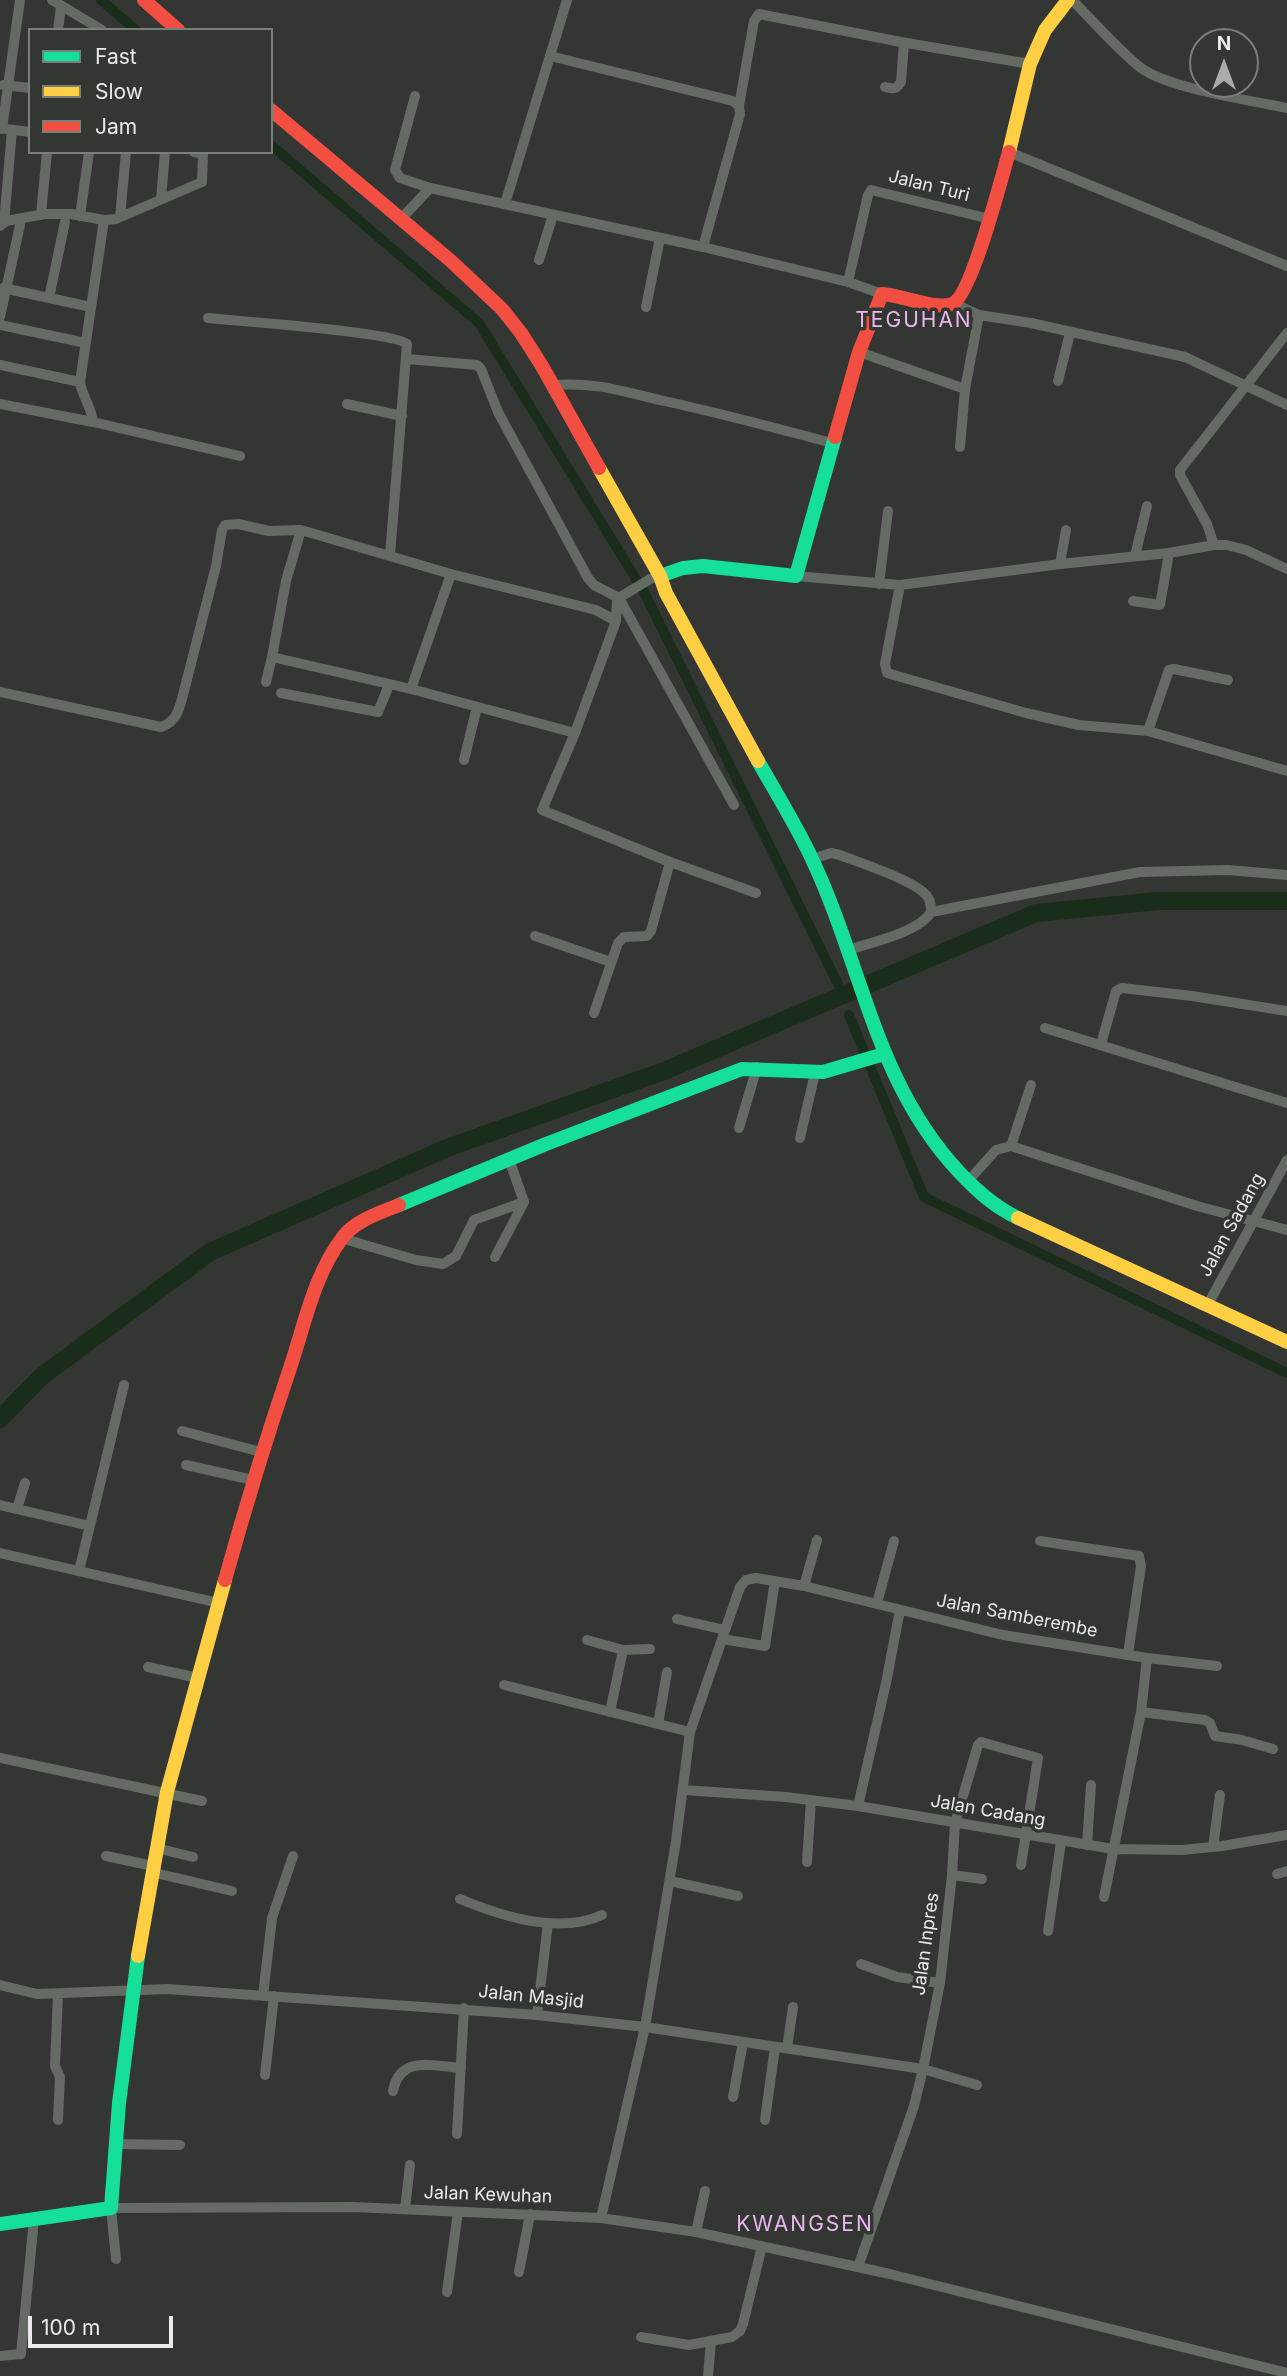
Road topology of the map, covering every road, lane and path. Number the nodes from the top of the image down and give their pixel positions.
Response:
1 (20, 0) edge
2 (144, 0) edge
3 (567, 0) edge
4 (1070, 0) edge
5 (57, 3) edge
6 (58, 28) edge
7 (99, 28) edge
8 (176, 28) edge
9 (904, 43) junction
10 (550, 56) junction
11 (1030, 64) junction
12 (4, 85) edge
13 (885, 87) dead end
14 (28, 88) edge
15 (415, 96) dead end
16 (739, 106) junction
17 (1287, 108) edge
18 (273, 112) edge
19 (5, 129) edge
20 (28, 132) edge
21 (1009, 152) junction
22 (47, 154) edge
23 (89, 154) edge
24 (126, 154) edge
25 (165, 154) edge
26 (202, 154) edge
27 (430, 188) junction
28 (161, 199) junction
29 (505, 204) junction
30 (41, 214) junction
31 (553, 215) junction
32 (80, 216) junction
33 (120, 217) junction
34 (401, 219) junction
35 (990, 219) junction
36 (104, 220) junction
37 (65, 222) dead end
38 (2, 224) edge
39 (20, 225) dead end
40 (660, 238) junction
41 (703, 247) junction
42 (539, 260) dead end
43 (1287, 266) edge
44 (848, 282) junction
45 (3, 288) edge
46 (882, 294) junction
47 (49, 298) junction
48 (953, 303) junction
49 (91, 307) junction
50 (646, 307) dead end
51 (979, 315) junction
52 (0, 317) edge
53 (208, 318) dead end
54 (0, 325) edge
55 (1070, 333) junction
56 (1287, 333) edge
57 (86, 342) junction
58 (859, 352) junction
59 (407, 359) junction
60 (0, 365) edge
61 (1058, 381) dead end
62 (80, 382) junction
63 (552, 385) junction
64 (1248, 386) junction
65 (965, 389) junction
66 (0, 404) edge
67 (347, 404) dead end
68 (1287, 404) edge
69 (402, 416) junction
70 (93, 422) junction
71 (832, 443) junction
72 (960, 447) dead end
73 (240, 456) dead end
74 (1147, 506) dead end
75 (888, 511) dead end
76 (301, 530) junction
77 (1066, 530) dead end
78 (1214, 545) junction
79 (1169, 553) junction
80 (390, 555) junction
81 (1135, 556) junction
82 (1060, 564) junction
83 (1287, 569) edge
84 (451, 574) junction
85 (796, 576) junction
86 (655, 577) junction
87 (879, 584) junction
88 (900, 584) junction
89 (620, 597) junction
90 (1133, 601) dead end
91 (596, 610) junction
92 (616, 621) junction
93 (272, 657) junction
94 (1228, 680) dead end
95 (265, 682) dead end
96 (389, 685) junction
97 (411, 689) junction
98 (0, 692) edge
99 (281, 693) dead end
100 (477, 706) junction
101 (1148, 731) junction
102 (575, 733) junction
103 (464, 760) dead end
104 (1287, 771) edge
105 (734, 806) dead end
106 (821, 856) junction
107 (670, 862) junction
108 (1287, 875) edge
109 (756, 893) dead end
110 (931, 912) junction
111 (535, 936) dead end
112 (848, 950) junction
113 (611, 962) junction
114 (1287, 1011) edge
115 (594, 1013) dead end
116 (1045, 1028) dead end
117 (1101, 1044) junction
118 (880, 1055) junction
119 (757, 1067) junction
120 (815, 1073) junction
121 (1031, 1085) dead end
122 (1287, 1103) edge
123 (738, 1128) dead end
124 (800, 1139) dead end
125 (1011, 1146) junction
126 (509, 1159) junction
127 (1287, 1160) edge
128 (968, 1181) junction
129 (524, 1202) junction
130 (1253, 1221) junction
131 (1287, 1230) edge
132 (341, 1238) junction
133 (495, 1257) dead end
134 (1207, 1306) junction
135 (1287, 1342) edge
136 (124, 1385) dead end
137 (182, 1431) dead end
138 (261, 1452) junction
139 (186, 1465) dead end
140 (253, 1480) junction
141 (25, 1483) dead end
142 (0, 1505) edge
143 (17, 1510) junction
144 (90, 1526) junction
145 (817, 1540) dead end
146 (894, 1541) dead end
147 (1041, 1541) dead end
148 (0, 1553) edge
149 (79, 1571) junction
150 (775, 1581) junction
151 (804, 1586) junction
152 (219, 1603) junction
153 (877, 1604) junction
154 (900, 1610) junction
155 (677, 1619) dead end
156 (724, 1634) junction
157 (587, 1640) dead end
158 (650, 1648) dead end
159 (623, 1650) junction
160 (1128, 1654) junction
161 (1147, 1658) junction
162 (1217, 1666) dead end
163 (148, 1667) dead end
164 (667, 1672) dead end
165 (198, 1678) junction
166 (504, 1685) dead end
167 (610, 1712) junction
168 (1141, 1712) junction
169 (658, 1724) junction
170 (690, 1732) junction
171 (1273, 1749) dead end
172 (0, 1758) edge
173 (1091, 1785) dead end
174 (684, 1790) junction
175 (167, 1792) junction
176 (1220, 1795) dead end
177 (811, 1800) junction
178 (202, 1801) dead end
179 (858, 1806) junction
180 (955, 1823) junction
181 (1026, 1833) junction
182 (1287, 1835) edge
183 (1061, 1842) junction
184 (1087, 1845) junction
185 (1213, 1847) junction
186 (156, 1848) junction
187 (1113, 1849) junction
188 (106, 1856) dead end
189 (293, 1856) dead end
190 (193, 1857) dead end
191 (807, 1862) dead end
192 (1021, 1866) dead end
193 (152, 1869) junction
194 (952, 1875) junction
195 (982, 1879) dead end
196 (670, 1881) junction
197 (232, 1891) dead end
198 (738, 1896) dead end
199 (1104, 1897) dead end
200 (460, 1899) dead end
201 (602, 1914) dead end
202 (548, 1923) junction
203 (1048, 1931) dead end
204 (861, 1964) dead end
205 (940, 1983) junction
206 (0, 1985) edge
207 (134, 1990) junction
208 (58, 1994) junction
209 (269, 1996) junction
210 (793, 2007) dead end
211 (464, 2008) junction
212 (537, 2015) junction
213 (645, 2027) junction
214 (743, 2042) junction
215 (781, 2048) junction
216 (461, 2068) junction
217 (923, 2069) junction
218 (265, 2075) dead end
219 (977, 2085) dead end
220 (393, 2091) dead end
221 (733, 2097) dead end
222 (58, 2120) dead end
223 (765, 2120) dead end
224 (457, 2134) dead end
225 (115, 2144) junction
226 (180, 2145) dead end
227 (410, 2165) dead end
228 (705, 2191) dead end
229 (111, 2208) junction
230 (405, 2209) junction
231 (458, 2212) junction
232 (530, 2214) junction
233 (601, 2218) junction
234 (34, 2219) junction
235 (0, 2224) edge
236 (696, 2232) junction
237 (762, 2246) junction
238 (116, 2259) dead end
239 (858, 2267) junction
240 (519, 2272) dead end
241 (447, 2292) dead end
242 (641, 2337) dead end
243 (711, 2341) junction
244 (0, 2356) edge
245 (1287, 2373) edge
246 (708, 2376) edge

1 - 12 street
2 - 8 street
3 - 10 street
4 - 11 street
4 - 17 street
5 - 6 street
5 - 7 street
9 - 11 street
9 - 13 street
9 - 16 street
10 - 16 street
10 - 29 street
11 - 21 street
12 - 14 street
12 - 19 street
15 - 27 street
16 - 41 street
18 - 34 street
19 - 20 street
19 - 38 street
21 - 35 street
21 - 43 street
22 - 30 street
23 - 32 street
24 - 33 street
25 - 28 street
26 - 28 street
27 - 29 street
27 - 34 street
28 - 33 street
29 - 31 street
30 - 32 street
30 - 38 street
31 - 40 street
31 - 42 street
32 - 36 street
33 - 36 street
34 - 63 street
35 - 44 street, Jalan Turi
35 - 48 street
36 - 49 street
37 - 47 street
39 - 45 street
40 - 41 street
40 - 50 street
41 - 44 street
44 - 46 street
45 - 47 street
45 - 52 street
46 - 48 street
46 - 58 street
47 - 49 street
48 - 51 street
49 - 57 street
51 - 55 street
51 - 65 street
53 - 59 street
54 - 57 street
55 - 61 street
55 - 64 street
56 - 64 street
57 - 62 street
58 - 65 street
58 - 71 street
59 - 69 street
59 - 89 street
60 - 62 street
62 - 70 street
63 - 71 street
63 - 86 street
64 - 68 street
64 - 78 street
65 - 72 street
66 - 70 street
67 - 69 street
69 - 80 street
70 - 73 street
71 - 85 street
74 - 81 street
75 - 87 street
76 - 80 street
76 - 93 street
76 - 98 street
77 - 82 street
78 - 79 street
78 - 83 street
79 - 81 street
79 - 90 street
80 - 84 street
81 - 82 street
82 - 88 street
84 - 91 street
84 - 97 street
85 - 86 street
85 - 87 street
86 - 89 street
86 - 106 street
87 - 88 street
88 - 101 street
89 - 91 street
89 - 92 street
89 - 105 street
91 - 92 street
92 - 102 street
93 - 95 street
93 - 96 street
94 - 101 street
96 - 97 street
96 - 99 street
97 - 100 street
100 - 102 street
100 - 103 street
101 - 104 street
102 - 107 street
106 - 110 street
106 - 112 street
107 - 109 street
107 - 113 street
108 - 110 street
110 - 112 street
111 - 113 street
112 - 118 street
113 - 115 street
114 - 117 street
116 - 117 street
117 - 122 street
118 - 120 street
118 - 128 street
119 - 120 street
119 - 123 street
119 - 126 street
120 - 124 street
121 - 125 street
125 - 128 street
125 - 130 street
126 - 129 street
126 - 132 street
127 - 130 street, Jalan Sadang
128 - 134 street
129 - 132 street
129 - 133 street
130 - 131 street
130 - 134 street, Jalan Sadang
132 - 138 street
134 - 135 street
136 - 144 street
137 - 138 street
138 - 140 street
139 - 140 street
140 - 152 street
141 - 143 street
142 - 143 street
143 - 144 street
144 - 149 street
145 - 151 street
146 - 153 street
147 - 160 street
148 - 149 street
149 - 152 street
150 - 151 street, Jalan Samberembe
150 - 156 street, Jalan Samberembe
150 - 156 street
151 - 153 street, Jalan Samberembe
152 - 165 street
153 - 154 street, Jalan Samberembe
154 - 160 street, Jalan Samberembe
154 - 179 street
155 - 156 street
156 - 170 street, Jalan Samberembe
157 - 159 street
158 - 159 street
159 - 167 street
160 - 161 street, Jalan Samberembe
161 - 162 street, Jalan Samberembe
161 - 168 street
163 - 165 street
164 - 169 street
165 - 175 street
166 - 167 street
167 - 169 street
168 - 171 street
168 - 187 street
169 - 170 street
170 - 174 street, Jalan Samberembe
172 - 175 street
173 - 184 street
174 - 177 street, Jalan Cadang
174 - 196 street, Jalan Samberembe
175 - 178 street
175 - 186 street
176 - 185 street
177 - 179 street, Jalan Cadang
177 - 191 street
179 - 180 street, Jalan Cadang
180 - 181 street, Jalan Cadang
180 - 181 street, Jalan Inpres
180 - 194 street, Jalan Inpres
181 - 183 street, Jalan Cadang
181 - 192 street
182 - 185 street, Jalan Cadang
183 - 184 street, Jalan Cadang
183 - 203 street
184 - 187 street, Jalan Cadang
185 - 187 street, Jalan Cadang
186 - 190 street
186 - 193 street
187 - 199 street
188 - 193 street
189 - 209 street
193 - 197 street
193 - 207 street
194 - 195 street
194 - 205 street, Jalan Inpres
196 - 198 street
196 - 213 street, Jalan Samberembe
200 - 202 street
201 - 202 street
202 - 212 street
204 - 205 street
205 - 217 street, Jalan Inpres
206 - 208 street, Jalan Masjid
207 - 208 street, Jalan Masjid
207 - 209 street, Jalan Masjid
207 - 225 street
208 - 222 street
209 - 211 street, Jalan Masjid
209 - 218 street
210 - 215 street
211 - 212 street, Jalan Masjid
211 - 216 street
212 - 213 street, Jalan Masjid
213 - 214 street, Jalan Masjid
213 - 233 street, Jalan Samberembe
214 - 215 street, Jalan Masjid
214 - 221 street
215 - 217 street, Jalan Masjid
215 - 223 street
216 - 220 street
216 - 224 street
217 - 219 street, Jalan Masjid
217 - 239 street, Jalan Inpres
225 - 226 street
225 - 229 street
227 - 230 street
228 - 236 street
229 - 230 street, Jalan Kewuhan
229 - 234 street
229 - 238 street
230 - 231 street, Jalan Kewuhan
231 - 232 street, Jalan Kewuhan
231 - 241 street
232 - 233 street, Jalan Kewuhan
232 - 240 street
233 - 236 street, Jalan Kewuhan
234 - 235 street
234 - 244 street
236 - 237 street, Jalan Kewuhan
237 - 239 street, Jalan Kewuhan
237 - 243 street
239 - 245 street, Jalan Kewuhan
242 - 243 street
243 - 246 street

